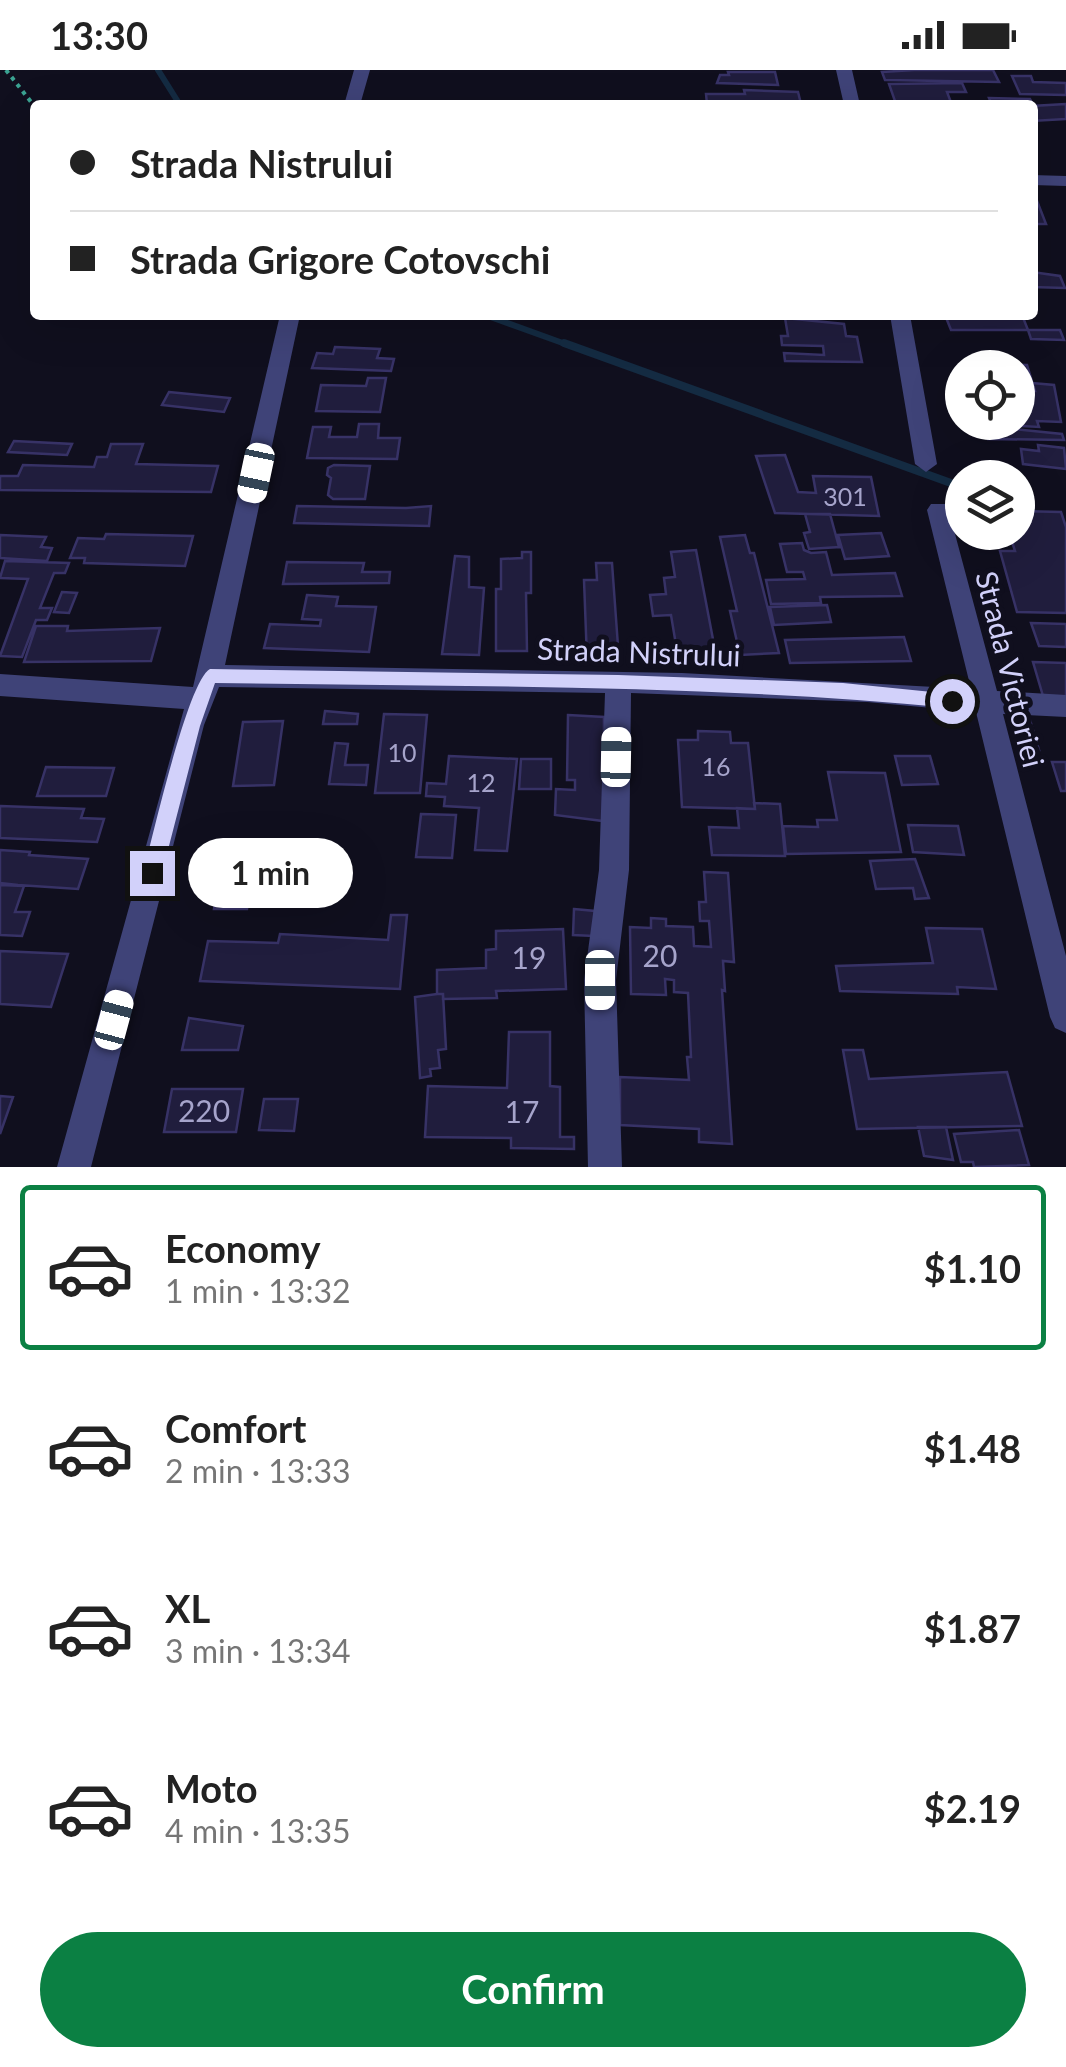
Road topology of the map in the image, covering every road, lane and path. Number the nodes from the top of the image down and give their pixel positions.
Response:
1 (6, 70) edge
2 (362, 70) edge
3 (844, 70) edge
4 (353, 100) edge
5 (851, 100) edge
6 (30, 101) edge
7 (1038, 180) edge
8 (1066, 180) edge
9 (289, 320) edge
10 (901, 320) edge
11 (926, 464) dead end
12 (938, 510) dead end
13 (618, 682) junction
14 (0, 685) edge
15 (205, 687) junction
16 (985, 704) junction
17 (1066, 706) edge
18 (1066, 1017) edge
19 (74, 1167) edge
20 (604, 1167) edge

1 - 6 path
2 - 4 street
3 - 5 street
7 - 8 street
9 - 15 street
10 - 11 street
12 - 16 street, Strada Victoriei
13 - 15 street, Strada Nistrului
13 - 16 street, Strada Nistrului
13 - 20 street
14 - 15 street, Strada Nistrului
15 - 19 street
16 - 17 street, Strada Nistrului
16 - 18 street, Strada Victoriei

